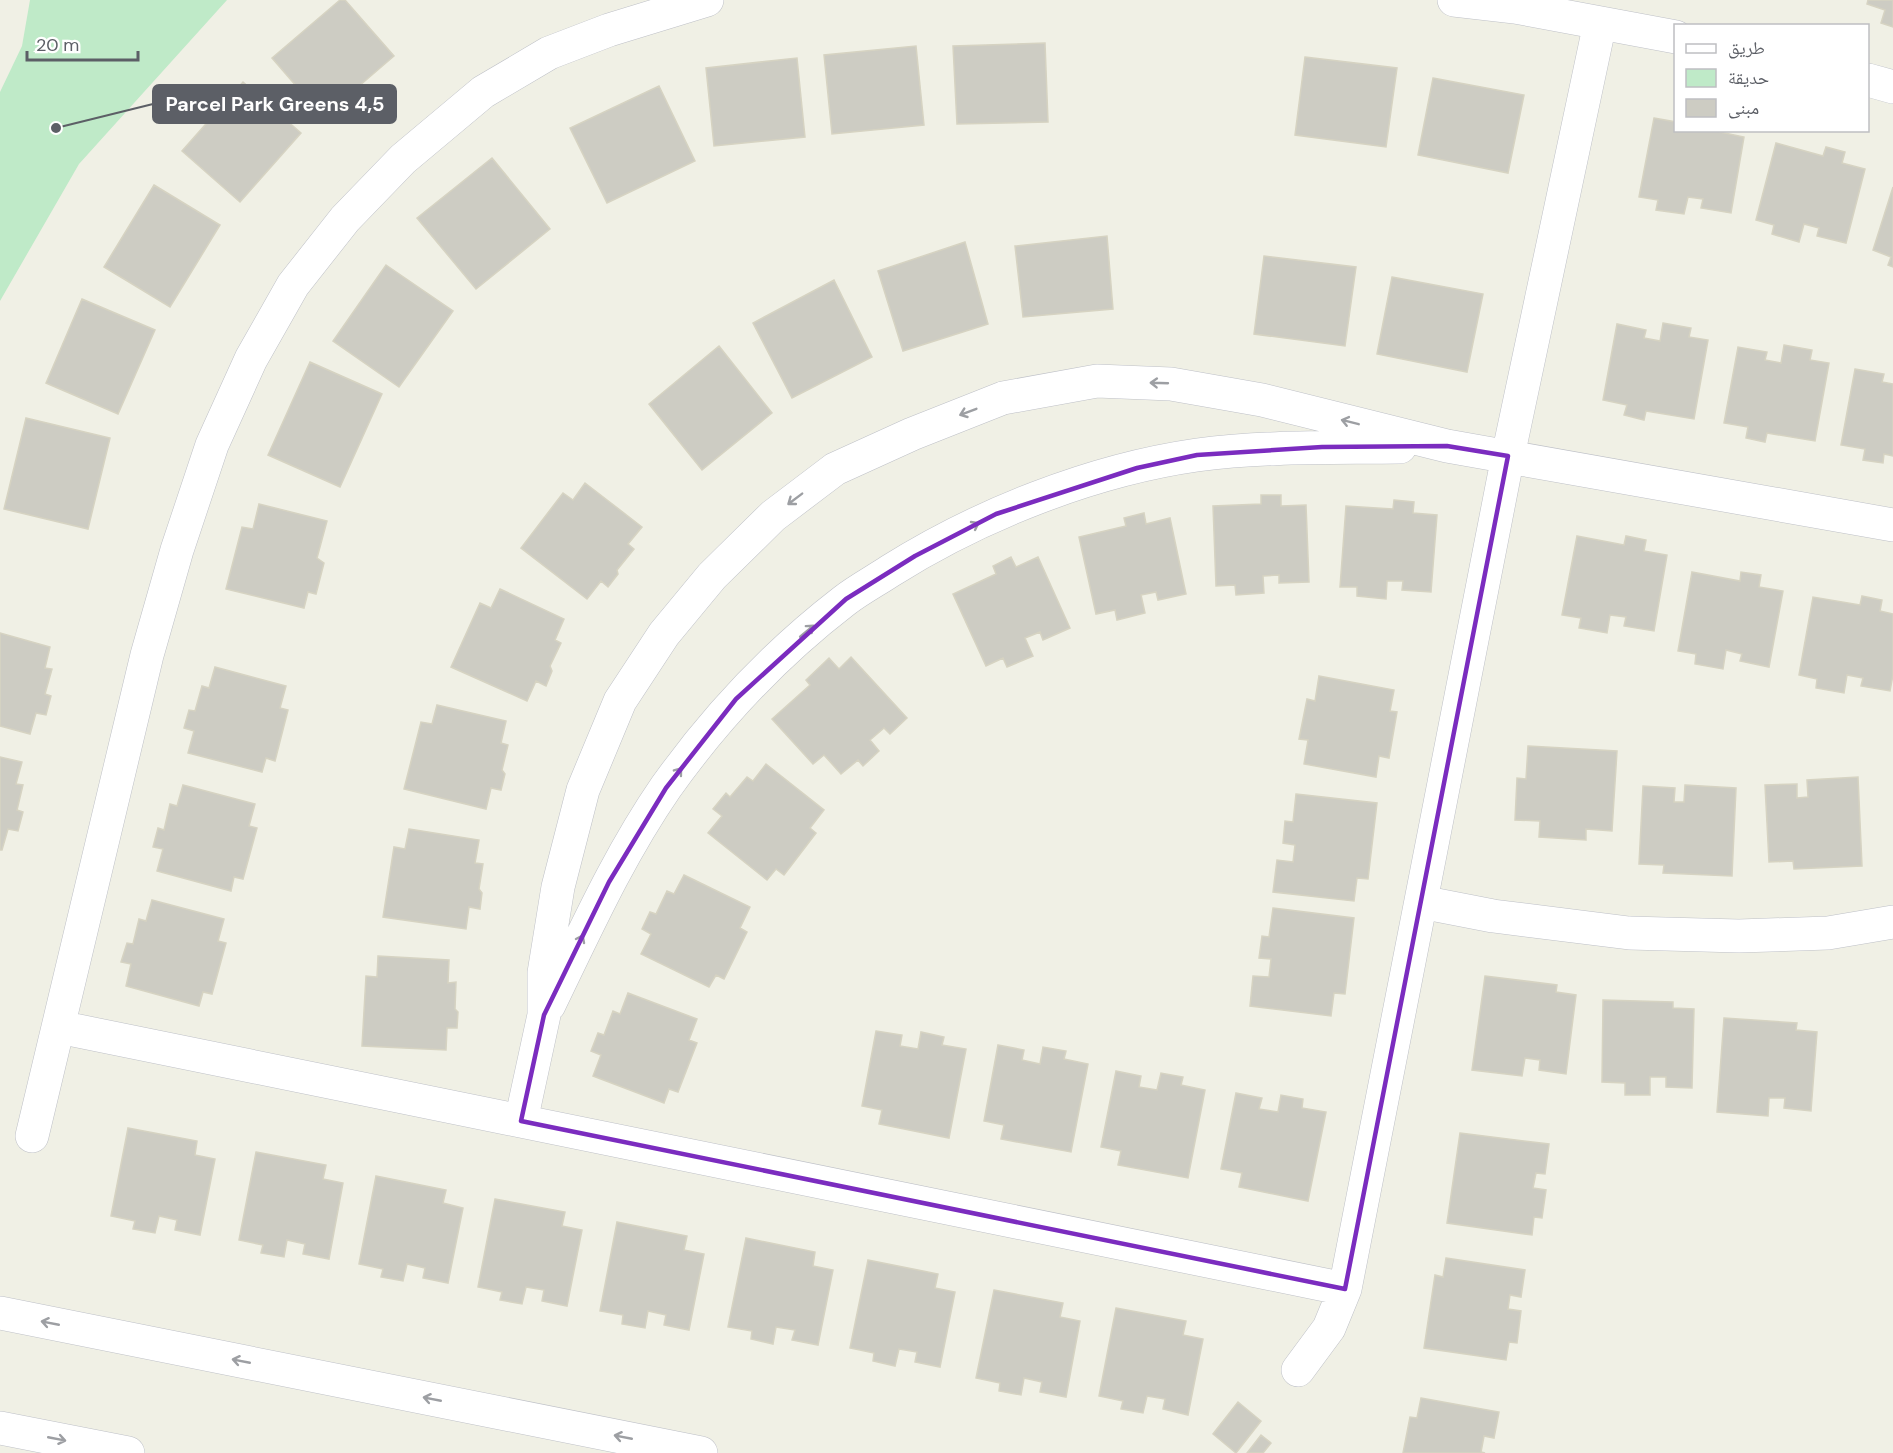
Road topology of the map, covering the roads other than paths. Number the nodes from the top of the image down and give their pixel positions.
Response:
1 (707, 0) edge
2 (1454, 0) edge
3 (1600, 23) junction
4 (1674, 38) edge
5 (1869, 80) edge
6 (1893, 87) edge
7 (1447, 446) junction
8 (1508, 456) junction
9 (1893, 525) edge
10 (1421, 902) junction
11 (1893, 922) edge
12 (544, 1015) junction
13 (59, 1027) junction
14 (521, 1121) junction
15 (32, 1136) dead end
16 (1345, 1288) junction
17 (0, 1312) edge
18 (1298, 1370) dead end
19 (0, 1428) edge
20 (128, 1453) edge
21 (701, 1453) edge

1 - 13 street
2 - 3 street
3 - 4 street
3 - 8 street
5 - 6 street
7 - 8 street
12 -> 7 street
7 -> 12 street
8 - 9 street
8 - 10 street
10 - 11 street
10 - 16 street
12 - 14 street
13 - 14 street
13 - 15 street
14 - 16 street
16 - 18 street
21 -> 17 street
19 -> 20 street

